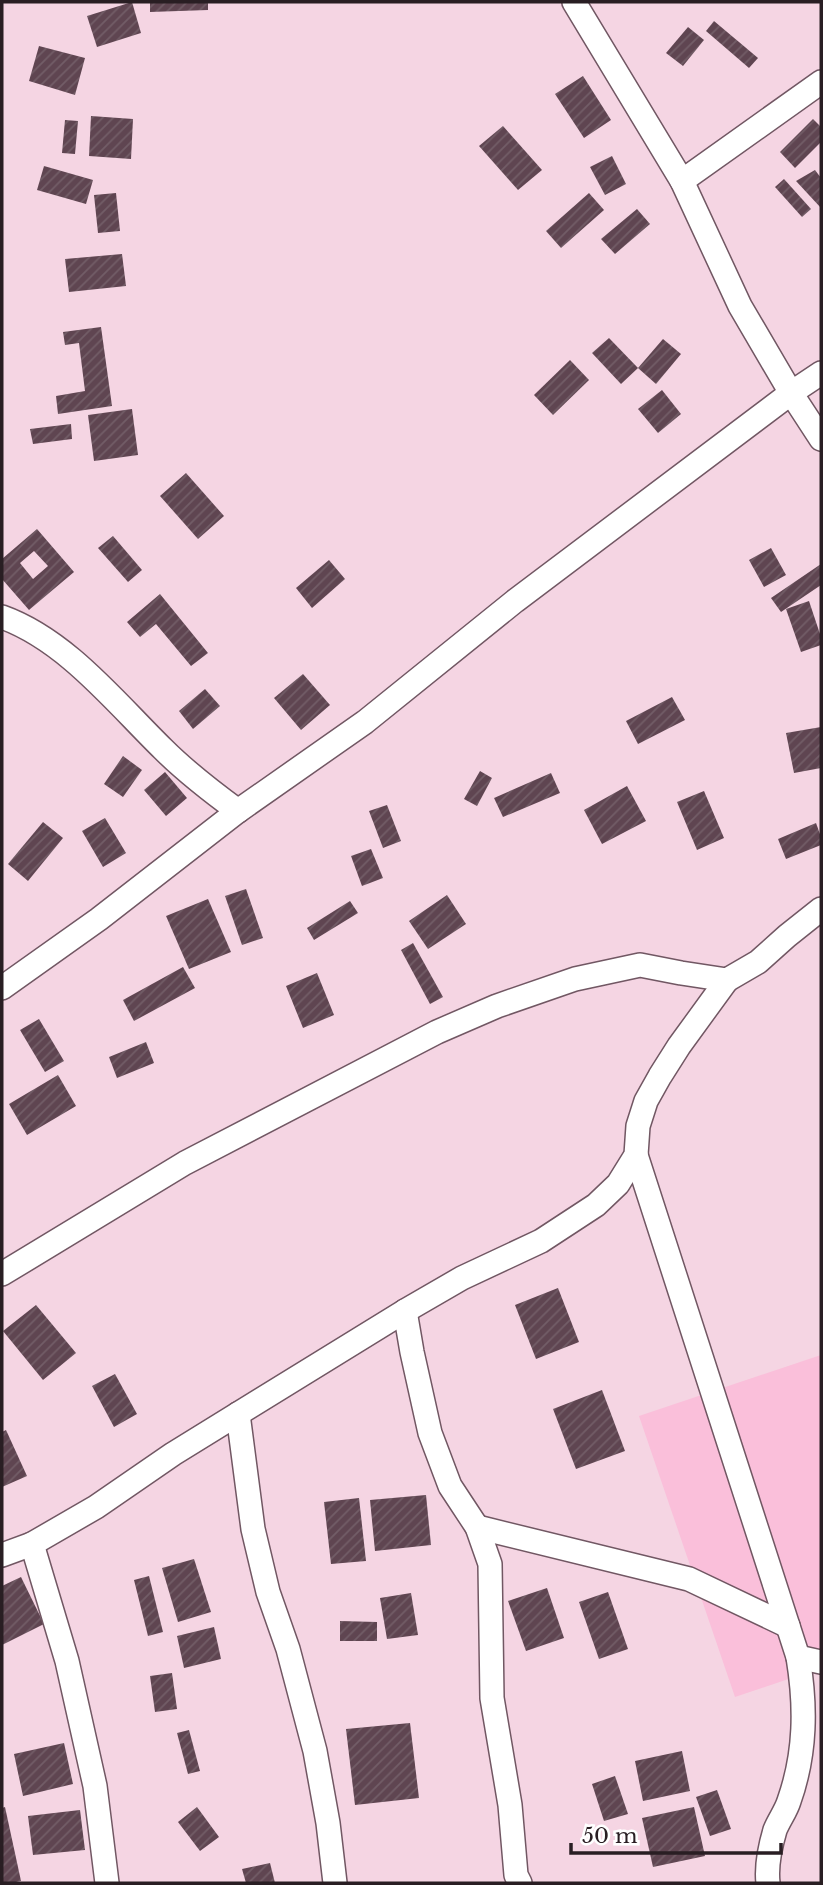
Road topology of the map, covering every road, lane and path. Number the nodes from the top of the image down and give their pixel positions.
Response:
1 (574, 2) edge
2 (821, 82) edge
3 (682, 181) junction
4 (821, 373) edge
5 (791, 393) junction
6 (821, 439) edge
7 (2, 617) edge
8 (238, 811) junction
9 (821, 909) edge
10 (727, 980) junction
11 (2, 988) edge
12 (636, 1155) junction
13 (2, 1274) edge
14 (405, 1311) junction
15 (238, 1414) junction
16 (477, 1527) junction
17 (32, 1544) junction
18 (2, 1555) edge
19 (788, 1626) junction
20 (798, 1657) junction
21 (821, 1662) edge
22 (107, 1883) edge
23 (335, 1883) edge
24 (520, 1883) edge
25 (768, 1883) edge

1 - 3 street
2 - 3 street
3 - 5 street
4 - 5 street
5 - 6 street
5 - 8 street
7 - 8 street
8 - 11 street
9 - 10 street
10 - 12 street
10 - 13 street
12 - 14 street
12 - 19 street
14 - 15 street
14 - 16 street
15 - 17 street
15 - 23 street
16 - 19 street
16 - 24 street
17 - 18 street
17 - 22 street
19 - 20 street
20 - 21 street
20 - 25 street

